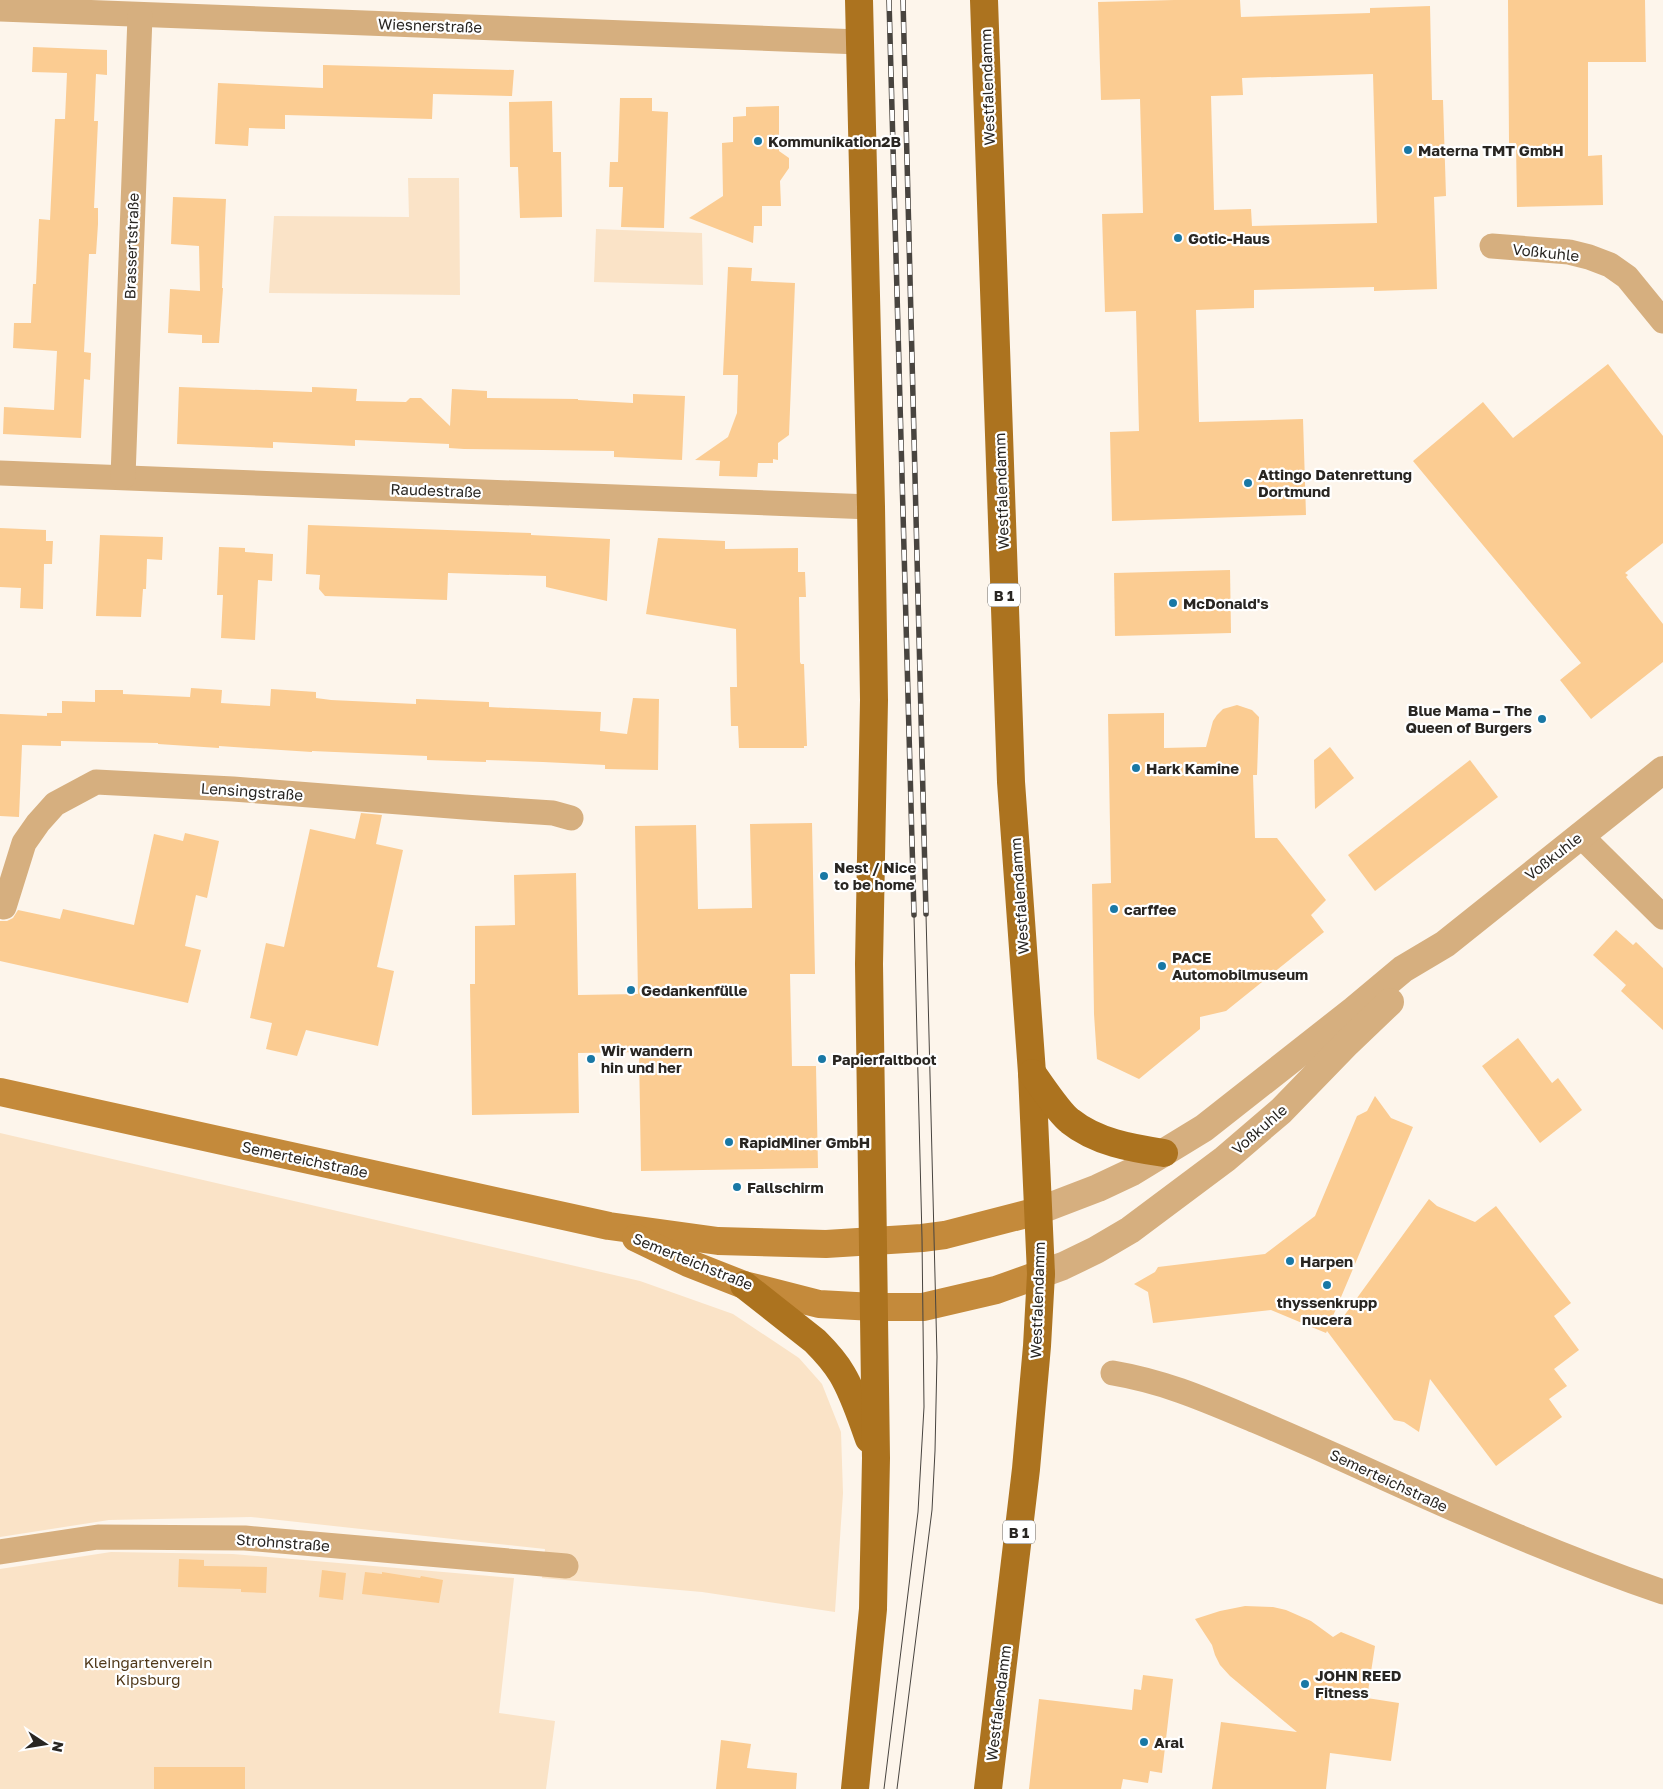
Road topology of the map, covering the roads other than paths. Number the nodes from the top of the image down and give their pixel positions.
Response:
1 (859, 0) edge
2 (984, 0) edge
3 (0, 9) edge
4 (140, 16) junction
5 (860, 42) junction
6 (1492, 246) dead end
7 (1663, 322) edge
8 (0, 473) edge
9 (123, 477) junction
10 (872, 507) junction
11 (1663, 770) edge
12 (571, 818) dead end
13 (1580, 835) junction
14 (4, 907) dead end
15 (1663, 917) edge
16 (1445, 944) junction
17 (1032, 1073) junction
18 (0, 1092) edge
19 (1164, 1154) junction
20 (1038, 1210) junction
21 (609, 1226) junction
22 (873, 1241) junction
23 (1041, 1274) junction
24 (744, 1284) junction
25 (874, 1307) junction
26 (1113, 1373) dead end
27 (876, 1458) junction
28 (0, 1552) edge
29 (566, 1566) dead end
30 (1663, 1592) edge
31 (855, 1789) edge
32 (988, 1789) edge

1 - 5 main road
2 - 17 main road, Westfalendamm / B 1
3 - 4 street, Wiesnerstraße
4 - 5 street, Wiesnerstraße
4 - 9 street, Brassertstraße
5 - 10 main road
6 - 7 street, Voßkuhle
8 - 9 street, Raudestraße
9 - 10 street, Raudestraße
10 - 22 main road
11 - 13 street, Voßkuhle
12 - 14 street, Lensingstraße
13 - 15 street
13 - 16 street, Voßkuhle
16 - 19 street, Voßkuhle
16 - 23 street, Voßkuhle
17 - 19 main road
17 - 20 main road, Westfalendamm / B 1
18 - 21 main road, Semerteichstraße
19 - 20 street, Voßkuhle
20 - 22 main road, Semerteichstraße
20 - 23 main road, Westfalendamm / B 1
21 - 22 main road, Semerteichstraße
21 - 24 main road, Semerteichstraße
22 - 25 main road
23 - 25 main road, Semerteichstraße
23 - 32 main road, Westfalendamm / B 1
24 - 25 main road, Semerteichstraße
24 - 27 main road
25 - 27 main road
26 - 30 street, Semerteichstraße
27 - 31 main road
28 - 29 street, Strohnstraße

